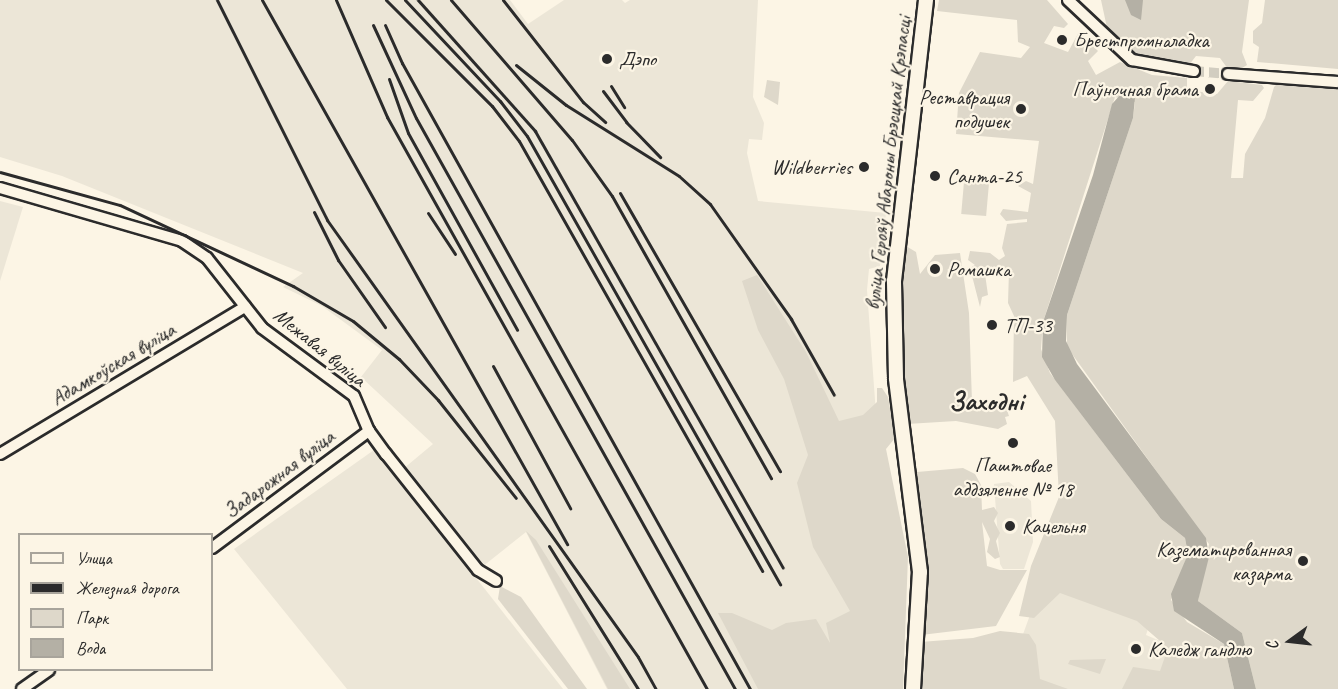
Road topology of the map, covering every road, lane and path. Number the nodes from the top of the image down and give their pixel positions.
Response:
1 (926, 0) edge
2 (1068, 0) edge
3 (1194, 71) tunnel mouth
4 (1228, 74) tunnel mouth
5 (1338, 82) edge
6 (0, 188) edge
7 (245, 308) junction
8 (369, 431) junction
9 (0, 454) edge
10 (213, 547) edge
11 (496, 581) dead end
12 (46, 671) edge
13 (22, 689) edge
14 (913, 689) edge

1 - 14 main road, вуліца Герояў Абароны Брэсцкай Крэпасці
2 - 3 street
4 - 5 street
6 - 7 street, Межавая вуліца
7 - 8 street, Межавая вуліца
7 - 9 street, Адамкоўская вуліца
8 - 10 street, Задарожная вуліца
8 - 11 street, Межавая вуліца
12 - 13 street

